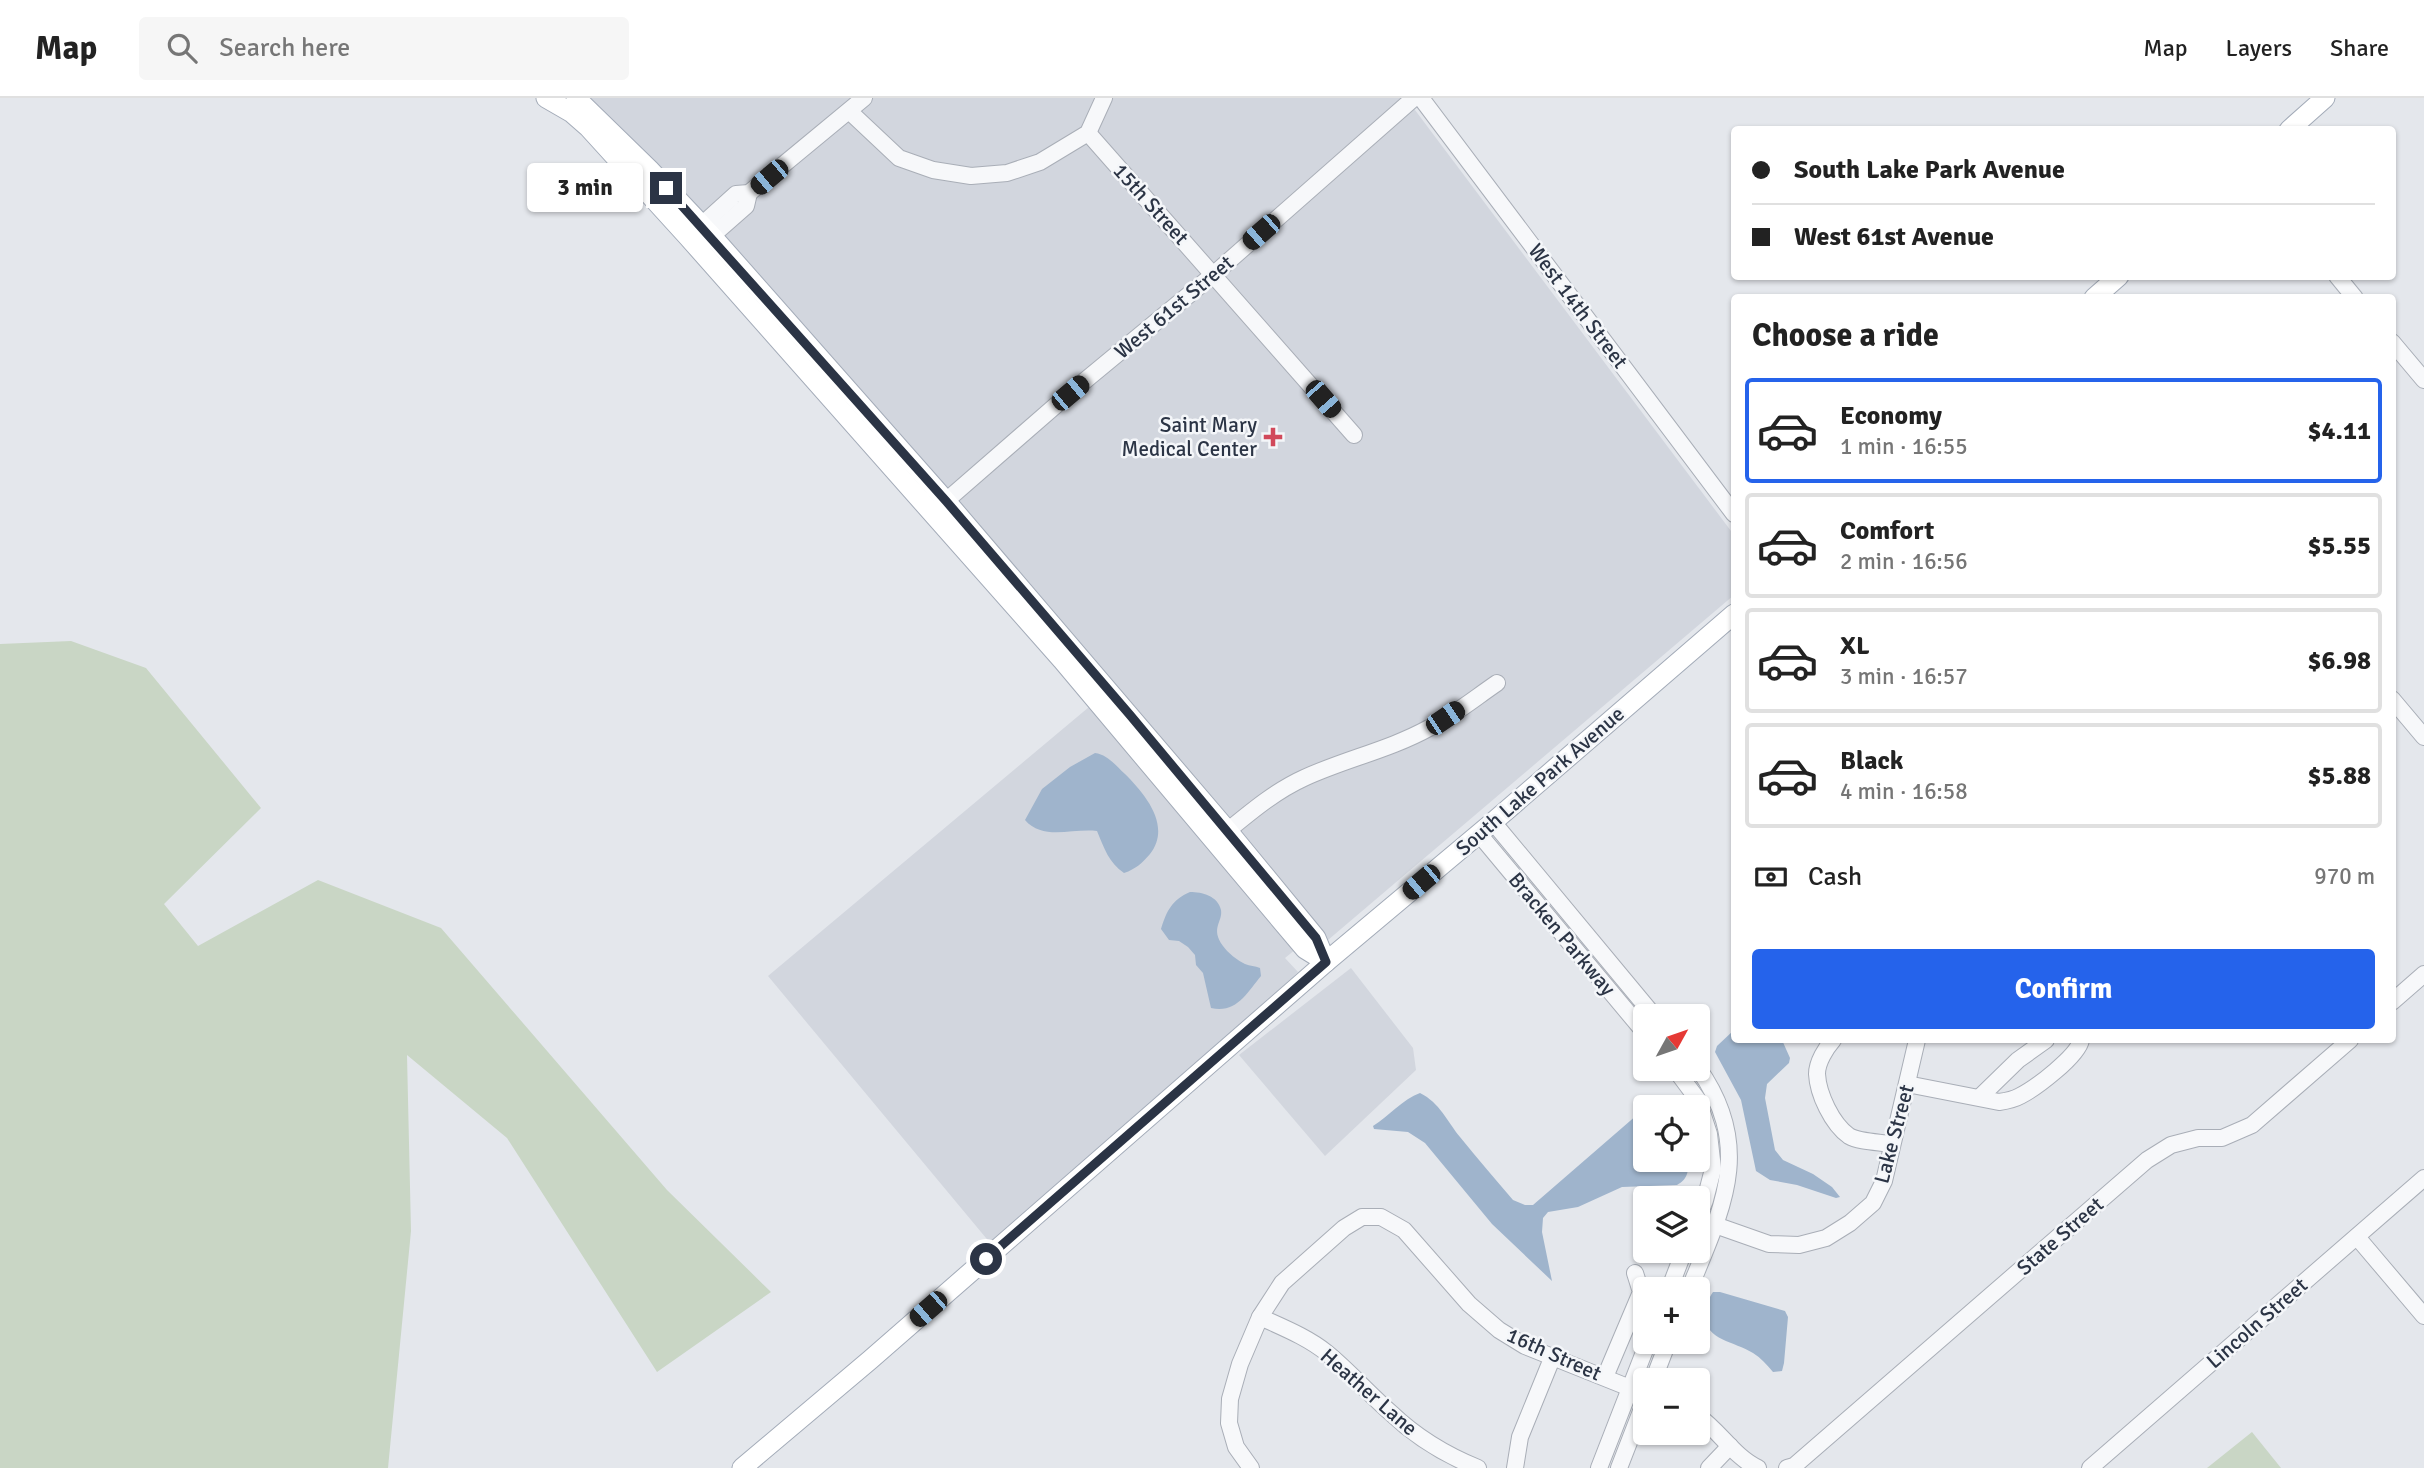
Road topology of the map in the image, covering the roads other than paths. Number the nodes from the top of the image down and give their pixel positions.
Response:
1 (546, 98) edge
2 (576, 98) edge
3 (863, 98) edge
4 (1104, 98) edge
5 (1414, 98) edge
6 (1421, 98) edge
7 (2325, 98) edge
8 (849, 111) junction
9 (2294, 126) edge
10 (1088, 133) junction
11 (700, 237) junction
12 (1214, 274) junction
13 (2115, 280) edge
14 (2340, 280) edge
15 (2099, 294) edge
16 (2352, 294) edge
17 (2396, 347) edge
18 (2424, 380) edge
19 (1354, 435) dead end
20 (939, 507) junction
21 (1731, 509) edge
22 (1731, 617) edge
23 (1497, 683) dead end
24 (2396, 704) edge
25 (2424, 737) edge
26 (1486, 828) junction
27 (1221, 836) junction
28 (1597, 946) junction
29 (1582, 958) junction
30 (1326, 962) junction
31 (2424, 974) edge
32 (2396, 998) edge
33 (1644, 1004) edge
34 (1633, 1019) edge
35 (1830, 1043) edge
36 (1916, 1043) edge
37 (2042, 1043) edge
38 (2080, 1043) edge
39 (2347, 1043) edge
40 (1685, 1082) edge
41 (1707, 1082) edge
42 (1908, 1084) junction
43 (1980, 1097) junction
44 (1891, 1144) junction
45 (2424, 1178) edge
46 (1709, 1186) edge
47 (1710, 1224) edge
48 (1715, 1226) junction
49 (2357, 1237) junction
50 (1635, 1273) dead end
51 (1694, 1277) edge
52 (2424, 1316) edge
53 (1260, 1317) junction
54 (1553, 1356) junction
55 (1605, 1377) junction
56 (1633, 1389) edge
57 (1633, 1399) edge
58 (1710, 1425) edge
59 (1633, 1432) edge
60 (1730, 1446) junction
61 (743, 1468) edge
62 (1251, 1468) edge
63 (1478, 1468) edge
64 (1515, 1468) edge
65 (1599, 1468) edge
66 (1619, 1468) edge
67 (1709, 1468) edge
68 (1758, 1468) edge
69 (1787, 1468) edge
70 (2090, 1468) edge

1 - 11 main road
2 - 11 main road
3 - 8 street
4 - 10 street
5 - 12 street, West 61st Street
6 - 21 street, West 14th Street
7 - 9 main road
8 - 10 street
8 - 11 street
10 - 12 street, 15th Street
11 - 20 main road
12 - 19 street, 15th Street
12 - 20 street, West 61st Street
13 - 15 main road
14 - 16 street
17 - 18 street
20 - 27 main road
22 - 26 main road, South Lake Park Avenue
23 - 27 street
24 - 25 street
26 - 28 street, Bracken Parkway
26 - 29 street, Bracken Parkway
26 - 30 main road, South Lake Park Avenue
27 - 30 main road
28 - 29 street
28 - 33 street, Bracken Parkway
29 - 34 street, Bracken Parkway
30 - 61 main road, South Lake Park Avenue
31 - 32 street
35 - 44 street
36 - 42 street, Lake Street
37 - 43 street
38 - 43 street
39 - 69 street, State Street
40 - 46 street
41 - 48 street
42 - 43 street
42 - 44 street, Lake Street
44 - 48 street, Lake Street
45 - 49 street, Lincoln Street
47 - 48 street, Lake Street
48 - 51 street
49 - 52 street
49 - 70 street, Lincoln Street
50 - 55 street
53 - 54 street, 16th Street
53 - 62 street
53 - 63 street, Heather Lane
54 - 55 street, 16th Street
54 - 64 street
55 - 56 street, 16th Street
57 - 65 street
58 - 60 street
59 - 66 street
60 - 67 street
60 - 68 street

